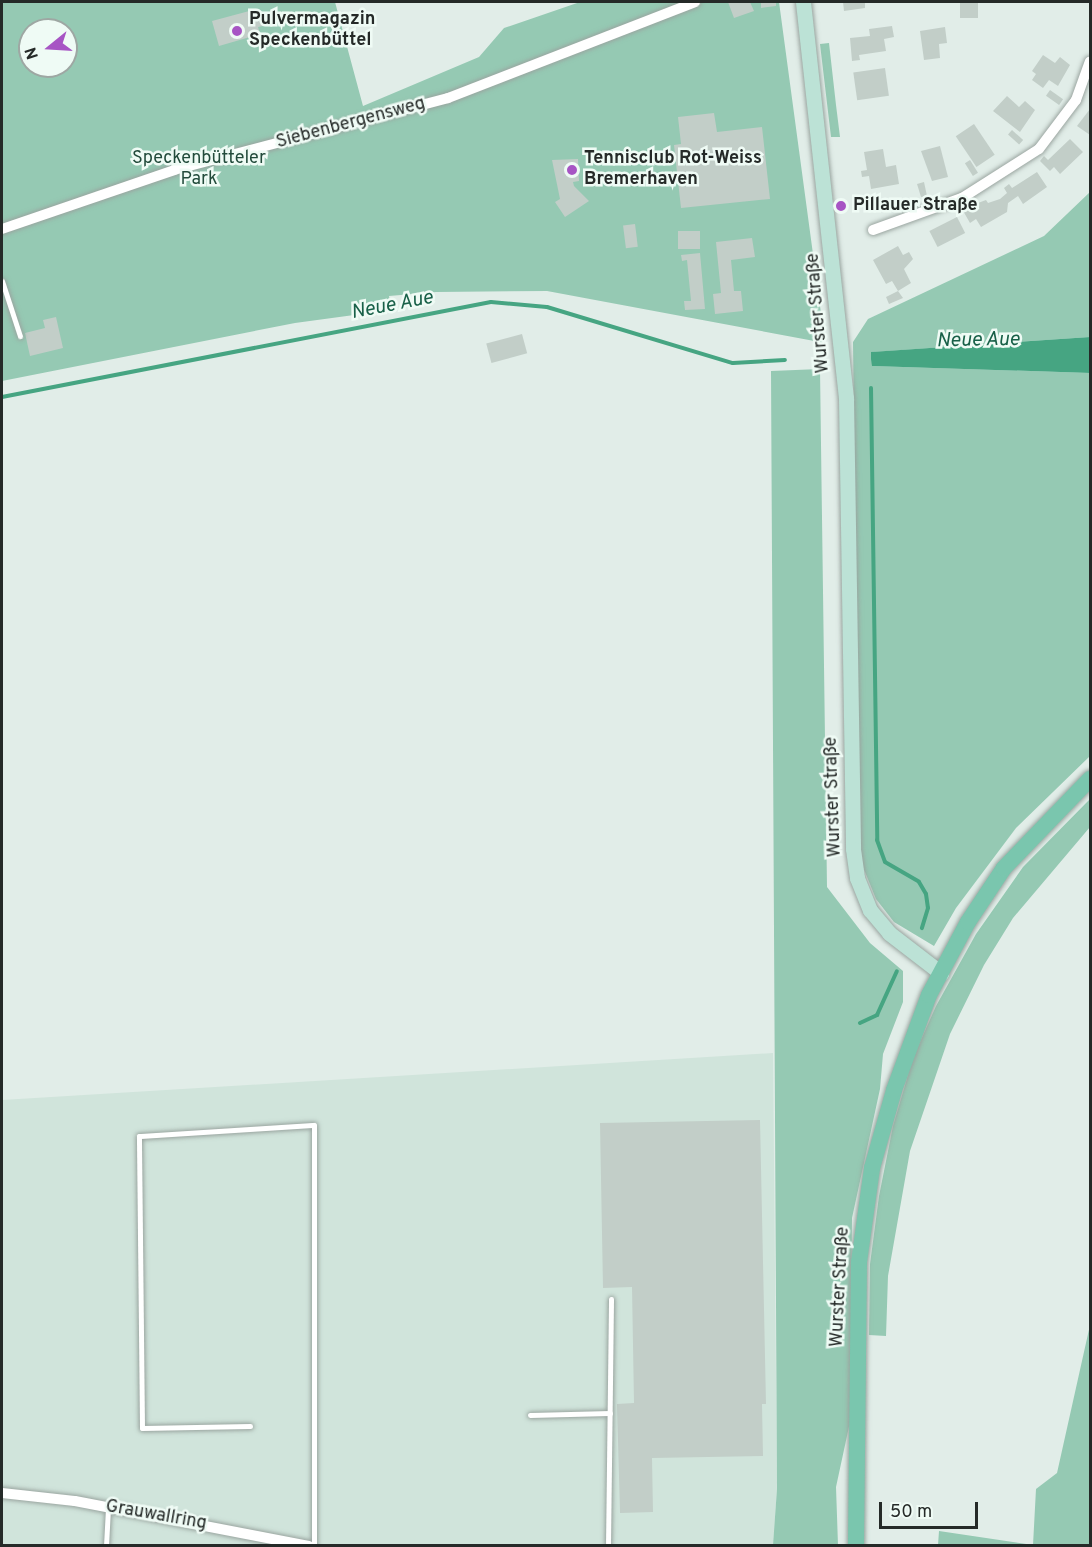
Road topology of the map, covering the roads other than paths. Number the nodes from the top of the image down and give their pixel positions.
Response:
1 (695, 2) edge
2 (803, 2) edge
3 (1090, 61) edge
4 (2, 229) edge
5 (873, 230) dead end
6 (2, 281) edge
7 (20, 336) dead end
8 (1090, 778) edge
9 (941, 973) junction
10 (611, 1299) dead end
11 (610, 1413) junction
12 (530, 1415) dead end
13 (250, 1426) dead end
14 (2, 1493) edge
15 (108, 1507) junction
16 (106, 1545) edge
17 (309, 1545) edge
18 (315, 1545) edge
19 (608, 1545) edge
20 (856, 1545) edge

1 - 4 street, Siebenbergensweg
2 - 9 street, Wurster Straße
3 - 5 street
6 - 7 lane
8 - 9 main road
9 - 20 main road, Wurster Straße
10 - 11 lane
11 - 12 lane
11 - 19 lane
13 - 18 lane
14 - 15 street, Grauwallring
15 - 16 lane
15 - 17 street, Grauwallring

